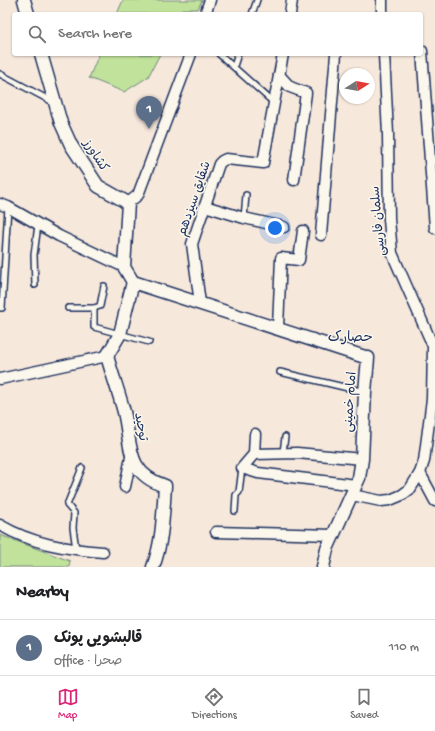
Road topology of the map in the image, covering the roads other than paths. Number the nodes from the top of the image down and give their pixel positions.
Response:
1 (24, 0) edge
2 (210, 0) edge
3 (257, 0) edge
4 (292, 0) edge
5 (382, 0) edge
6 (27, 12) edge
7 (206, 12) edge
8 (253, 12) edge
9 (290, 12) edge
10 (382, 12) edge
11 (41, 56) edge
12 (190, 56) edge
13 (221, 56) edge
14 (237, 56) edge
15 (283, 56) edge
16 (336, 56) edge
17 (384, 56) edge
18 (422, 56) edge
19 (234, 66) junction
20 (0, 74) edge
21 (279, 75) junction
22 (56, 103) junction
23 (274, 103) junction
24 (294, 180) dead end
25 (246, 195) dead end
26 (128, 203) junction
27 (4, 206) edge
28 (205, 206) junction
29 (244, 218) junction
30 (38, 225) junction
31 (284, 227) dead end
32 (435, 228) edge
33 (303, 231) dead end
34 (321, 235) dead end
35 (124, 267) junction
36 (133, 282) junction
37 (35, 285) dead end
38 (104, 286) dead end
39 (200, 303) junction
40 (0, 308) edge
41 (68, 308) dead end
42 (94, 308) junction
43 (278, 327) junction
44 (120, 334) junction
45 (149, 342) dead end
46 (106, 356) junction
47 (280, 372) dead end
48 (0, 379) edge
49 (365, 392) junction
50 (255, 434) dead end
51 (285, 438) dead end
52 (283, 452) junction
53 (254, 454) junction
54 (131, 457) junction
55 (362, 459) junction
56 (82, 468) dead end
57 (242, 468) junction
58 (420, 473) junction
59 (125, 486) dead end
60 (354, 490) junction
61 (435, 501) edge
62 (235, 511) dead end
63 (0, 525) edge
64 (216, 532) dead end
65 (333, 535) junction
66 (76, 550) junction
67 (103, 552) dead end
68 (153, 567) edge
69 (323, 567) edge

1 - 6 street
2 - 7 street
3 - 8 lane
4 - 9 street
5 - 10 street
11 - 22 street, کشاورز
12 - 26 street
13 - 19 lane
14 - 19 lane
15 - 21 street, شقایق سیزدهم
16 - 34 street
17 - 58 street, سلمان فارسی
18 - 32 street
19 - 23 lane
20 - 22 lane
21 - 23 street, شقایق سیزدهم
21 - 24 street
22 - 26 street, کشاورز
23 - 28 street, شقایق سیزدهم
25 - 29 lane
26 - 35 street
27 - 30 street
27 - 40 lane
28 - 29 street
28 - 39 street, شقایق سیزدهم
29 - 31 street
30 - 35 street
30 - 37 lane
33 - 43 street
35 - 36 street
36 - 39 street, امام خمینی
36 - 44 street
38 - 42 lane
39 - 43 street, امام خمینی
41 - 42 lane
42 - 44 lane
43 - 49 street, امام خمینی
44 - 45 lane
44 - 46 street
46 - 48 street
46 - 54 street, توحید
47 - 49 lane
49 - 55 street, امام خمینی
50 - 53 street
51 - 52 lane
52 - 53 street
52 - 55 street
53 - 57 street
54 - 59 street
54 - 68 street, توحید
55 - 60 street, امام خمینی
56 - 66 lane
57 - 60 street, سلمان فارسی
57 - 62 lane
58 - 60 street, سلمان فارسی
58 - 61 street
60 - 65 street, امام خمینی
63 - 66 street
64 - 65 street
65 - 69 street, امام خمینی
66 - 67 street

